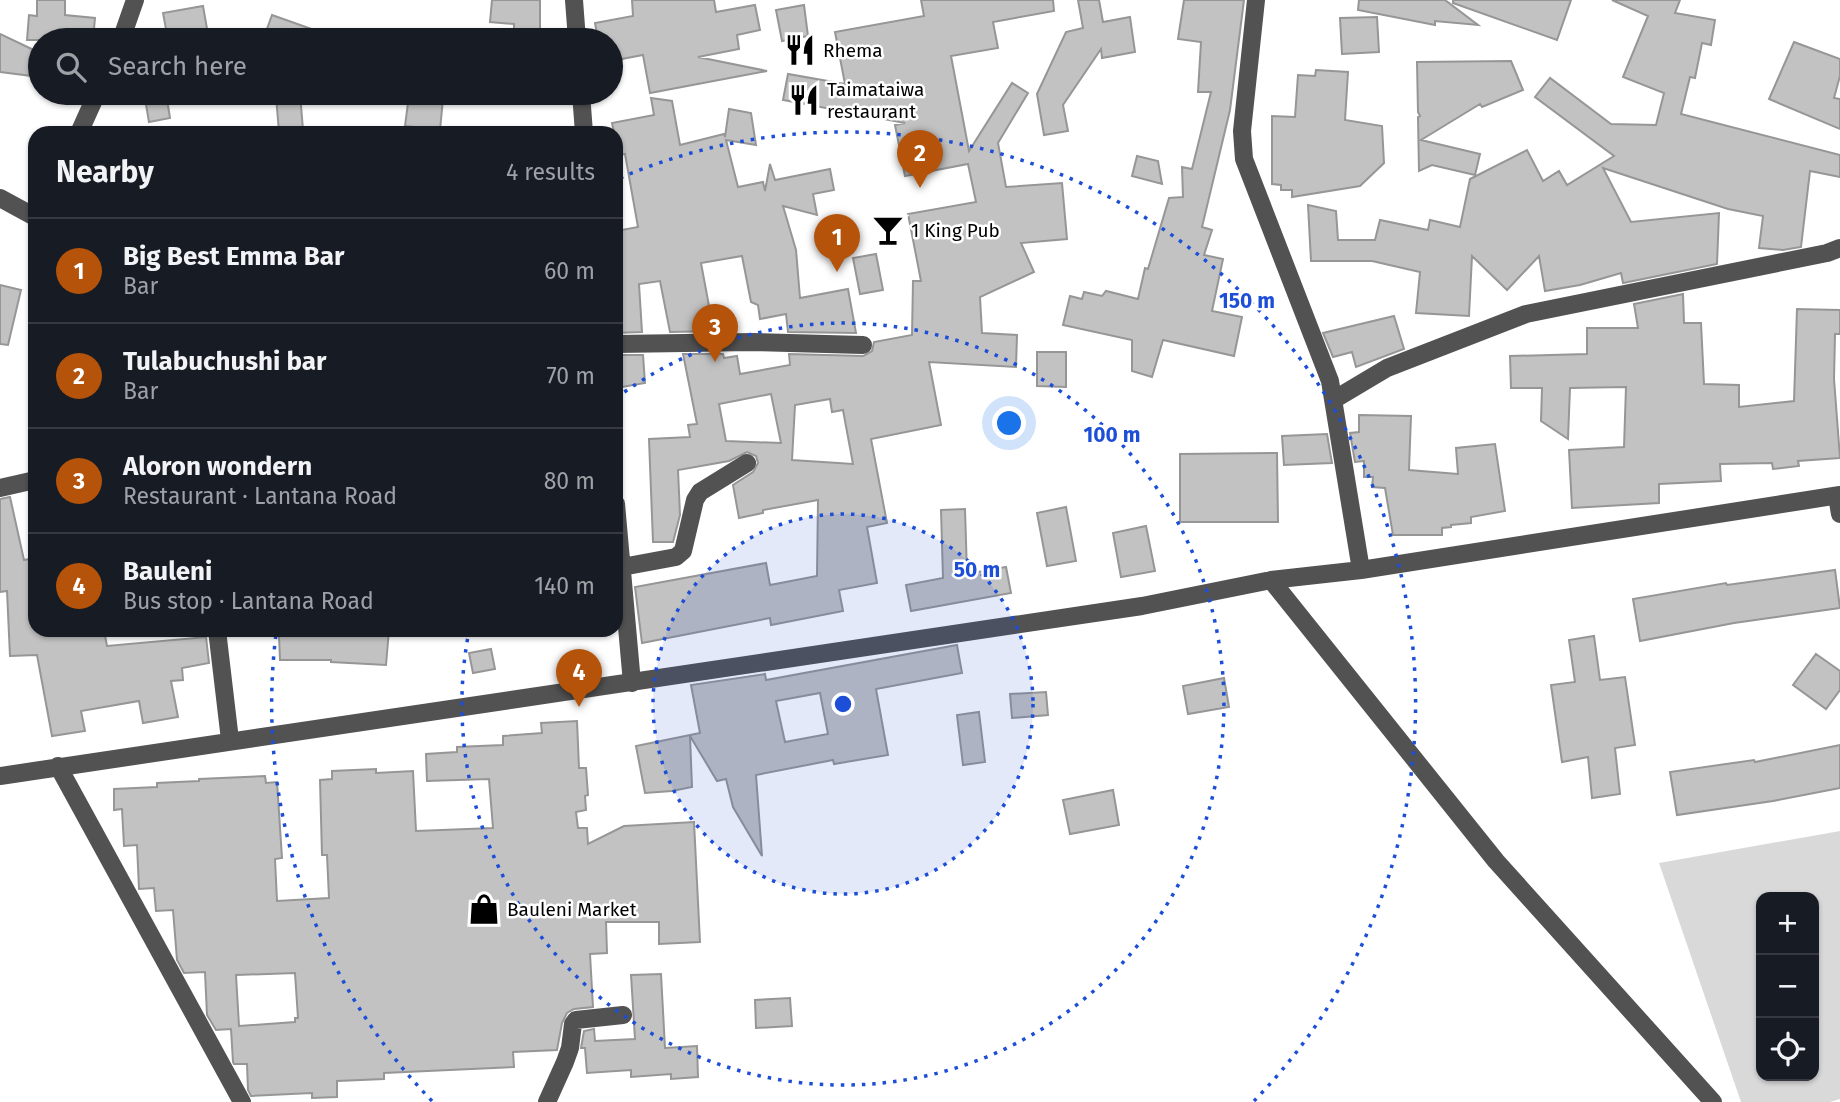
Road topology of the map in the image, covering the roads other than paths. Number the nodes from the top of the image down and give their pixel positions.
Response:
1 (135, 0) edge
2 (574, 0) edge
3 (1256, 0) edge
4 (125, 28) edge
5 (576, 28) edge
6 (92, 105) edge
7 (582, 105) edge
8 (82, 126) edge
9 (583, 126) edge
10 (0, 198) edge
11 (28, 213) edge
12 (1840, 248) edge
13 (623, 344) edge
14 (863, 345) dead end
15 (1335, 398) junction
16 (747, 463) dead end
17 (28, 482) edge
18 (0, 488) edge
19 (1839, 496) edge
20 (1840, 514) edge
21 (623, 568) edge
22 (1361, 570) junction
23 (623, 580) edge
24 (1271, 580) junction
25 (218, 637) edge
26 (632, 683) junction
27 (230, 740) junction
28 (58, 766) junction
29 (0, 776) edge
30 (623, 1015) dead end
31 (242, 1102) edge
32 (547, 1102) edge
33 (1713, 1102) edge

1 - 4 street
2 - 5 street
3 - 15 street
6 - 8 street
7 - 9 street
10 - 11 street
12 - 15 street
13 - 14 street
15 - 22 street
16 - 21 street
17 - 18 street
19 - 20 street
19 - 22 street
22 - 24 street
23 - 26 street
24 - 26 street
24 - 33 street
25 - 27 street
26 - 27 street
27 - 28 street
28 - 29 street
28 - 31 street
30 - 32 street

